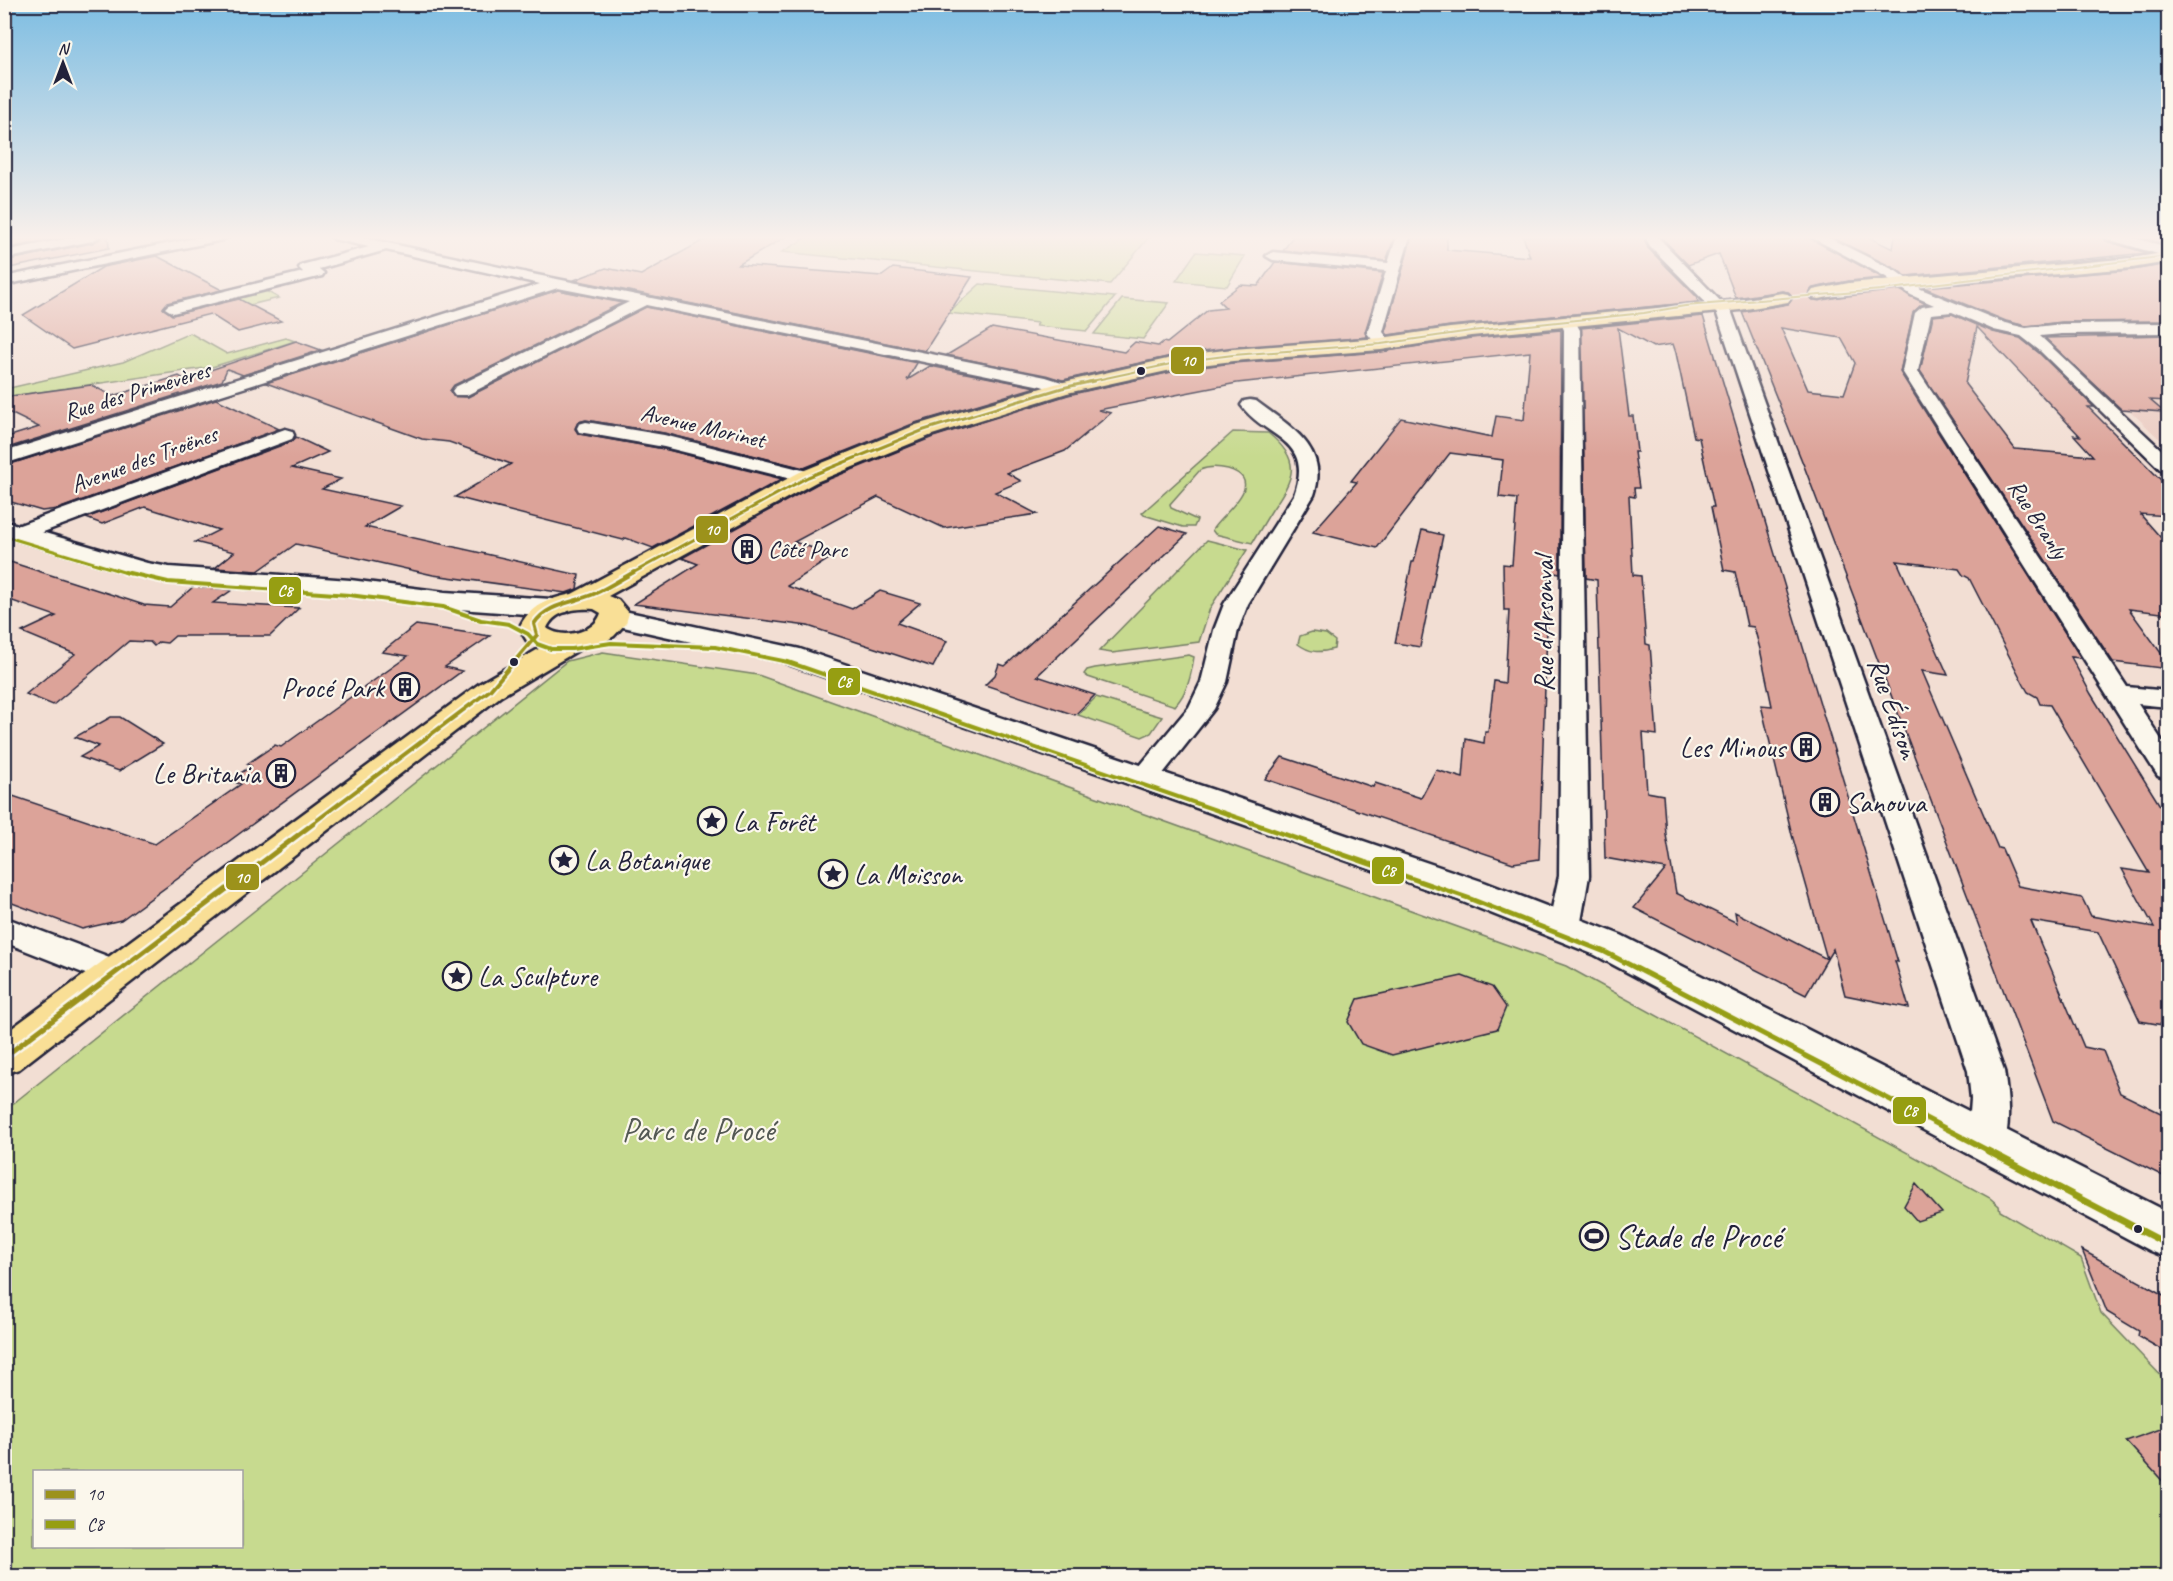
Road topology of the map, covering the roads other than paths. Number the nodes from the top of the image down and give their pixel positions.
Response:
1 (474, 310) edge
2 (625, 310) edge
3 (693, 310) edge
4 (1381, 310) edge
5 (1673, 310) edge
6 (1721, 310) edge
7 (1930, 310) edge
8 (1956, 310) edge
9 (1568, 321) junction
10 (2169, 328) edge
11 (2026, 333) junction
12 (1381, 341) junction
13 (1062, 388) junction
14 (461, 391) dead end
15 (1250, 405) dead end
16 (586, 428) dead end
17 (285, 435) dead end
18 (4, 458) edge
19 (2169, 466) edge
20 (808, 477) junction
21 (13, 530) edge
22 (676, 549) junction
23 (444, 600) junction
24 (568, 604) junction
25 (614, 614) junction
26 (535, 631) junction
27 (580, 639) junction
28 (716, 640) junction
29 (490, 690) junction
30 (2119, 694) junction
31 (2169, 699) edge
32 (2169, 770) edge
33 (1144, 779) junction
34 (1564, 927) junction
35 (4, 928) edge
36 (116, 973) junction
37 (4, 1057) edge
38 (1987, 1140) junction
39 (2169, 1236) edge

1 - 18 street, Rue des Primevères
2 - 14 street
3 - 13 street
4 - 12 street
5 - 9 main road
6 - 38 street, Rue Édison
7 - 30 street, Rue Branly
8 - 11 street
9 - 12 main road
9 - 34 street, Rue d'Arsonval
10 - 11 street
11 - 19 street
12 - 13 main road
13 - 20 main road
15 - 33 street
16 - 20 street, Avenue Morinet
17 - 21 street, Avenue des Troënes
20 - 22 main road
21 - 23 street
22 - 24 main road
22 - 25 main road
23 - 24 street
23 - 26 street
24 - 25 main road
24 - 26 main road
25 - 27 main road
25 - 28 street
26 - 27 main road
26 - 29 main road
27 - 28 street
27 - 29 main road
28 - 33 street
29 - 36 main road
30 - 31 street
30 - 32 street, Rue Branly
33 - 34 street
34 - 38 street
35 - 36 street
36 - 37 main road
38 - 39 street

